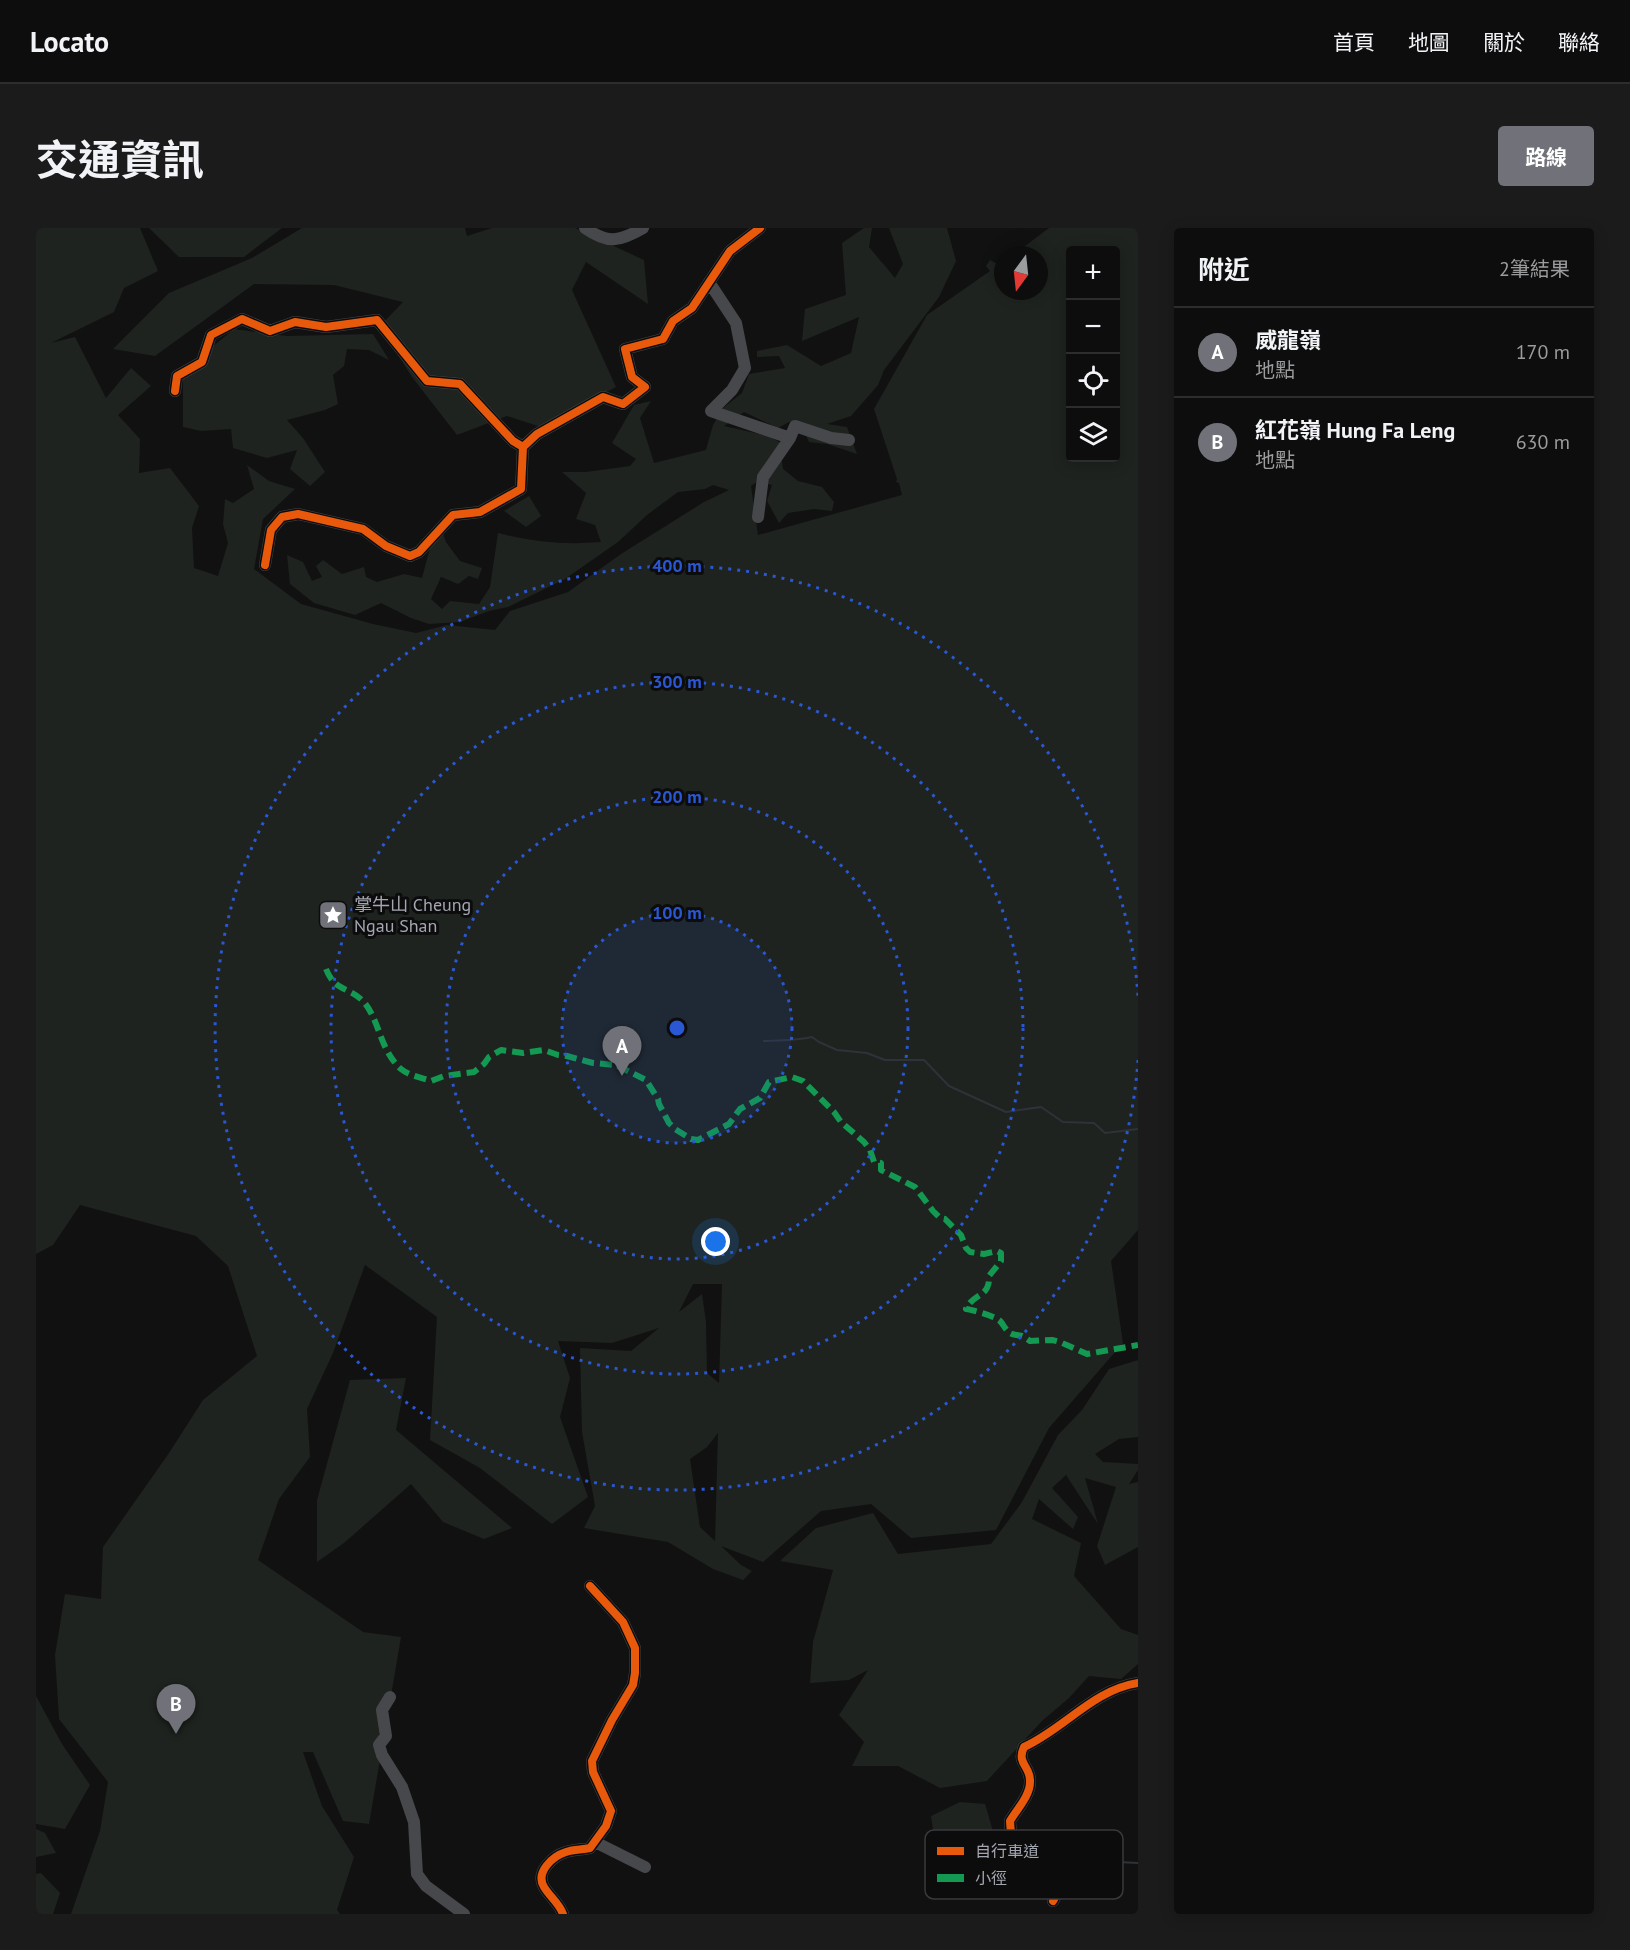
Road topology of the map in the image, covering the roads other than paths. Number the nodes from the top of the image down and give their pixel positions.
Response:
1 (585, 228) edge
2 (643, 228) edge
3 (760, 228) edge
4 (710, 282) junction
5 (175, 391) dead end
6 (790, 438) junction
7 (849, 440) dead end
8 (524, 447) junction
9 (758, 517) dead end
10 (265, 565) dead end
11 (590, 1586) dead end
12 (1138, 1683) edge
13 (390, 1697) dead end
14 (1011, 1830) edge
15 (595, 1842) junction
16 (645, 1867) dead end
17 (464, 1914) edge
18 (563, 1914) edge

1 - 2 street
3 - 4 street
4 - 6 street
4 - 8 street
5 - 8 street
6 - 7 street
6 - 9 street
8 - 10 street
11 - 15 street
12 - 14 street
13 - 17 street
15 - 16 street
15 - 18 street

